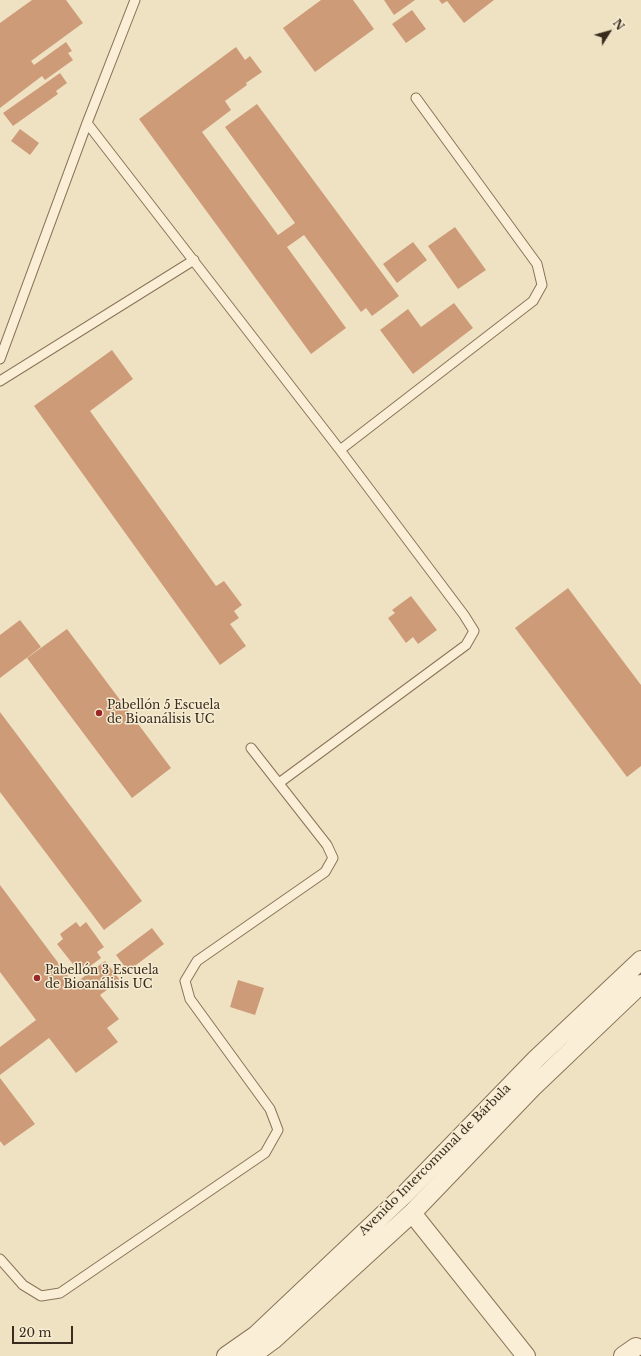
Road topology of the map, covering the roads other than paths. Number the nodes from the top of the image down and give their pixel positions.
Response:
1 (135, 0) edge
2 (416, 98) dead end
3 (86, 123) junction
4 (194, 260) junction
5 (0, 359) edge
6 (0, 381) edge
7 (340, 450) junction
8 (251, 748) dead end
9 (279, 783) junction
10 (641, 960) edge
11 (641, 984) edge
12 (412, 1213) junction
13 (0, 1259) edge
14 (226, 1356) edge
15 (251, 1356) edge
16 (526, 1356) edge

1 - 3 lane
2 - 7 lane
3 - 4 lane
3 - 5 lane
4 - 6 lane
4 - 7 lane
7 - 9 lane
8 - 9 lane
9 - 13 lane
10 - 14 street, Avenido Intercomunal de Bárbula
11 - 12 street, Avenido Intercomunal de Bárbula
12 - 15 street, Avenido Intercomunal de Bárbula
12 - 16 street

